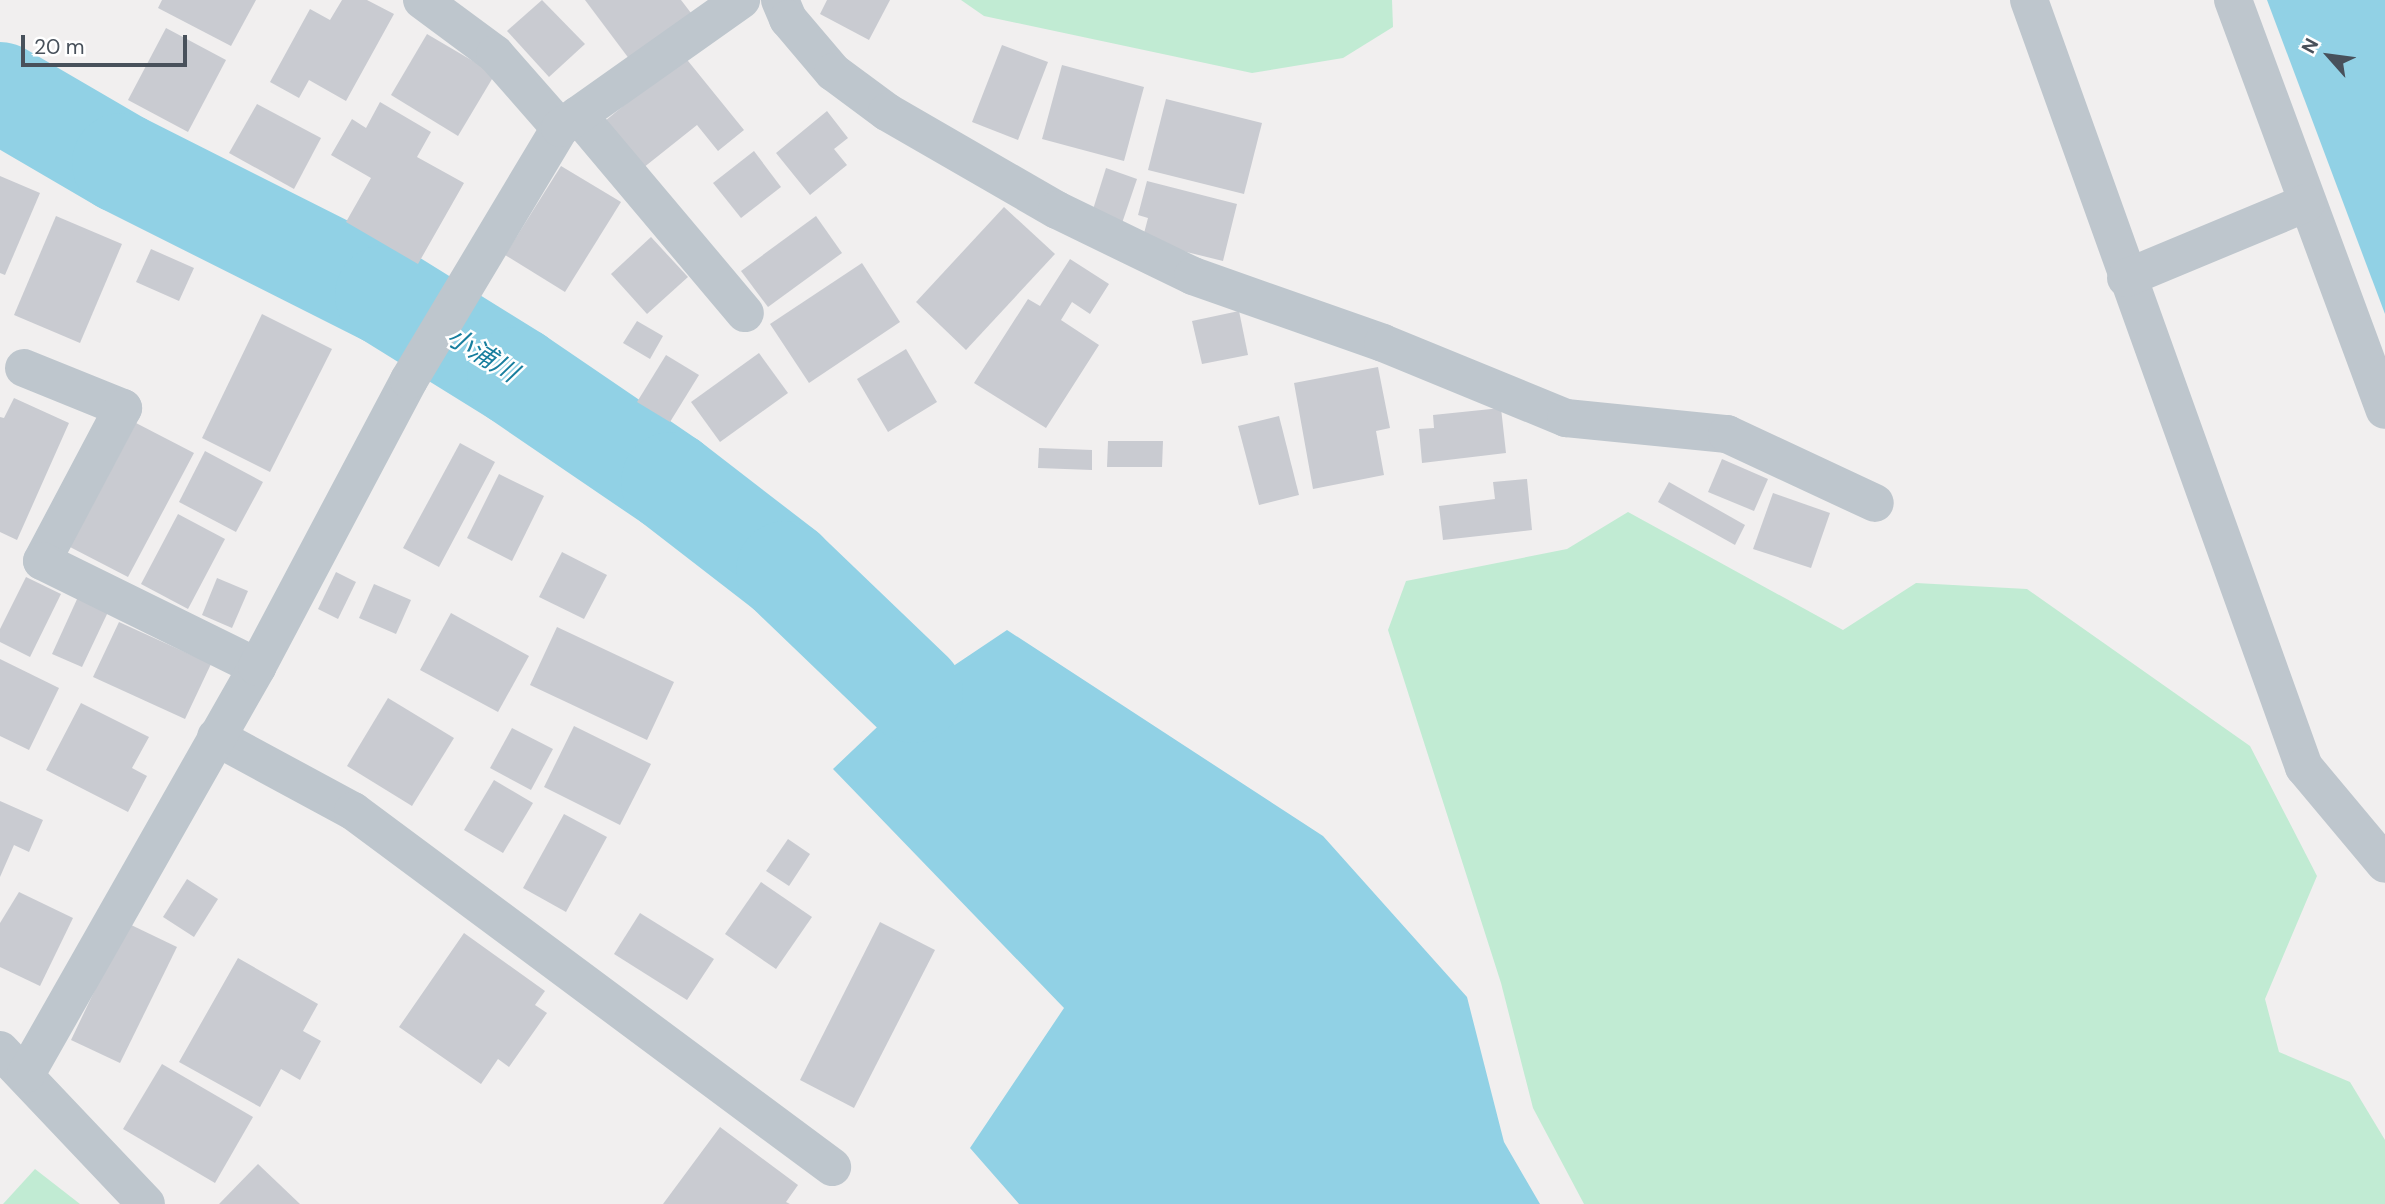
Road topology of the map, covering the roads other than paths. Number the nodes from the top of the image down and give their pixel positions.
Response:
1 (422, 0) edge
2 (741, 0) edge
3 (780, 0) edge
4 (2029, 0) edge
5 (2233, 0) edge
6 (569, 122) junction
7 (2306, 203) junction
8 (2126, 278) junction
9 (745, 313) dead end
10 (24, 368) dead end
11 (2385, 410) edge
12 (1875, 503) dead end
13 (257, 667) junction
14 (216, 737) junction
15 (2385, 864) edge
16 (13, 1062) edge
17 (832, 1167) dead end
18 (146, 1204) edge

1 - 6 street
2 - 6 street
3 - 12 street
4 - 8 street
5 - 7 street
6 - 9 street
6 - 13 street
7 - 8 street
7 - 11 street
8 - 15 street
10 - 13 street
13 - 14 street
14 - 16 street
14 - 17 street
16 - 18 street

